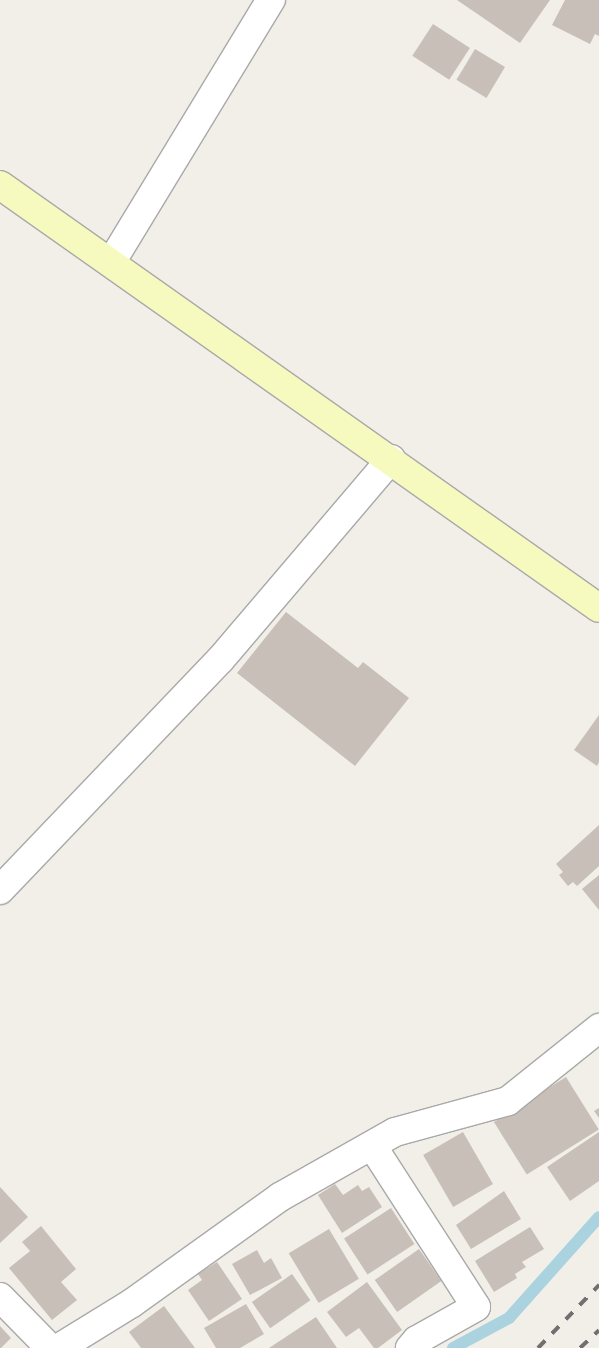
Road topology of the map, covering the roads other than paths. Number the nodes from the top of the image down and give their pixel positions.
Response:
1 (271, 0) edge
2 (0, 185) edge
3 (112, 261) junction
4 (390, 459) junction
5 (599, 608) edge
6 (0, 890) edge
7 (599, 1028) edge
8 (373, 1147) junction
9 (0, 1296) edge
10 (50, 1348) edge
11 (59, 1348) edge
12 (410, 1348) edge

1 - 3 street
2 - 3 street
3 - 4 street
4 - 5 street
4 - 6 street
7 - 8 street
8 - 11 street
8 - 12 street
9 - 10 street

